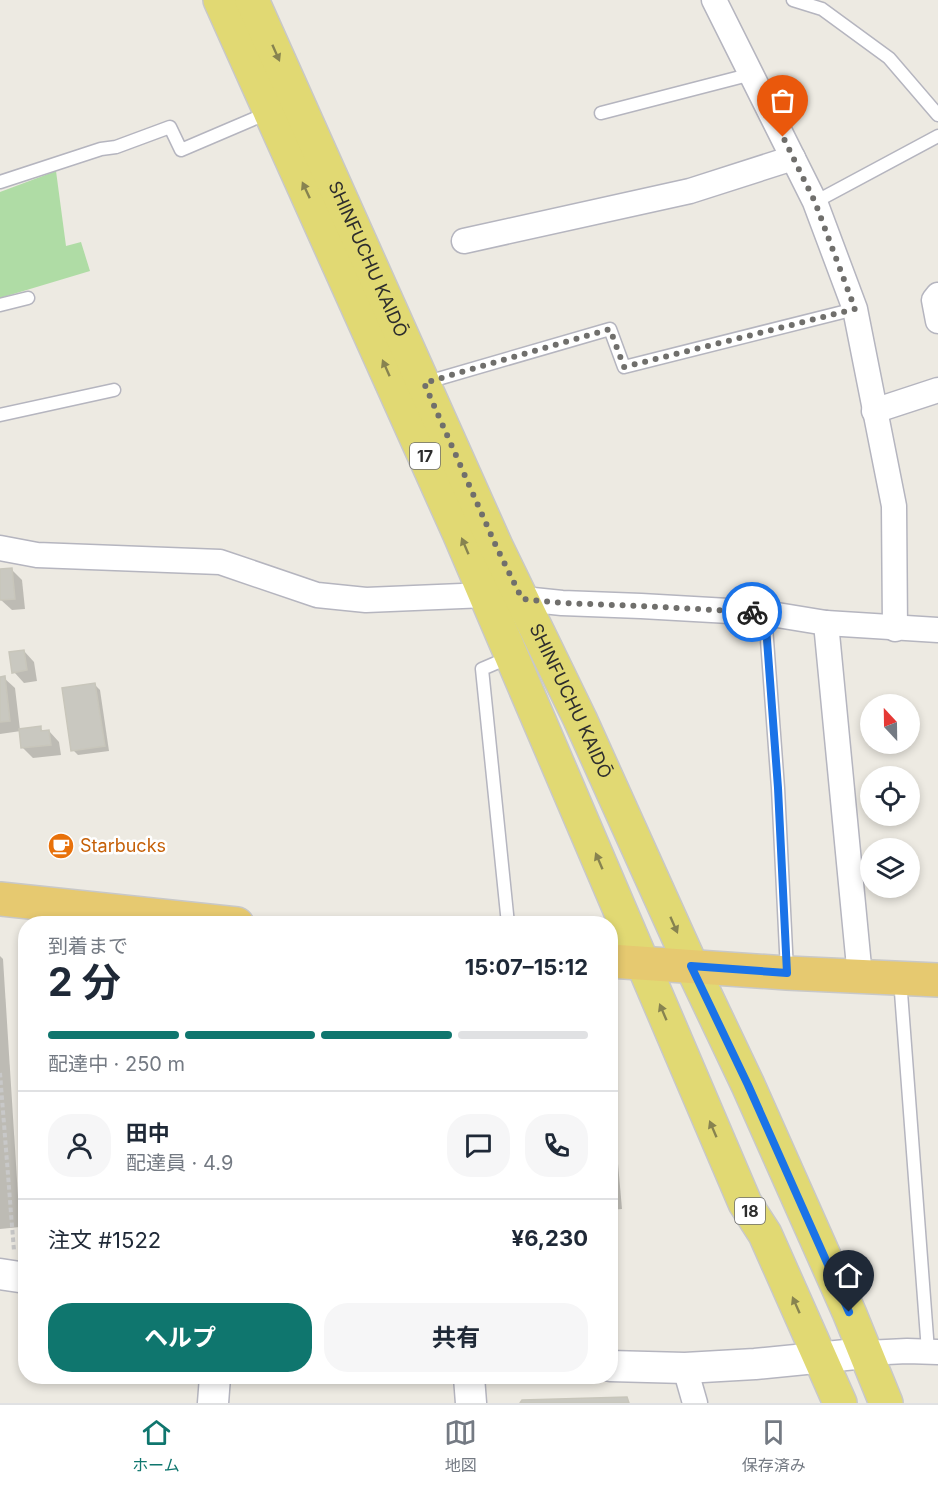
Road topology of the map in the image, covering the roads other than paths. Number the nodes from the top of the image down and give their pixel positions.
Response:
1 (220, 0) edge
2 (252, 0) edge
3 (714, 0) edge
4 (793, 0) edge
5 (752, 74) junction
6 (270, 112) junction
7 (601, 112) dead end
8 (938, 115) edge
9 (938, 136) edge
10 (794, 158) junction
11 (0, 182) edge
12 (815, 202) junction
13 (464, 241) dead end
14 (938, 296) edge
15 (28, 298) dead end
16 (0, 305) edge
17 (855, 309) junction
18 (938, 321) edge
19 (424, 383) junction
20 (114, 390) dead end
21 (938, 390) edge
22 (874, 411) junction
23 (0, 415) edge
24 (0, 548) edge
25 (486, 595) junction
26 (522, 599) junction
27 (765, 613) junction
28 (826, 623) junction
29 (895, 628) junction
30 (938, 630) edge
31 (512, 657) junction
32 (0, 899) edge
33 (161, 916) edge
34 (507, 916) edge
35 (626, 962) edge
36 (691, 966) junction
37 (781, 972) junction
38 (860, 976) junction
39 (900, 979) junction
40 (938, 980) edge
41 (933, 1352) edge
42 (866, 1353) junction
43 (820, 1358) junction
44 (618, 1366) edge
45 (685, 1368) junction
46 (214, 1384) edge
47 (470, 1384) edge
48 (213, 1403) edge
49 (471, 1403) edge
50 (695, 1403) edge
51 (840, 1403) edge
52 (886, 1403) edge

1 - 6 main road, SHINFUCHU KAIDŌ / 17
2 -> 19 main road, SHINFUCHU KAIDŌ / 17
3 - 5 street
4 - 8 lane
5 - 7 lane
5 - 10 street
6 - 11 lane
25 -> 6 main road, SHINFUCHU KAIDŌ / 17
9 - 12 lane
10 - 12 street
10 - 13 street
12 - 17 street
14 - 18 street
15 - 16 lane
17 - 19 lane
17 - 22 street
19 - 26 main road, SHINFUCHU KAIDŌ / 17
20 - 23 lane
21 - 22 street
22 - 29 street
24 - 25 street
25 - 26 street
25 - 31 main road, SHINFUCHU KAIDŌ / 17
26 - 27 street
26 -> 36 main road, SHINFUCHU KAIDŌ / 17
27 - 28 street
27 - 37 lane
28 - 29 street
28 - 38 street
29 - 30 street
31 - 34 lane
35 -> 31 main road, SHINFUCHU KAIDŌ / 17
32 - 33 highway
35 - 36 highway
43 -> 35 main road, SHINFUCHU KAIDŌ / 18
36 - 37 highway
36 - 42 main road, SHINFUCHU KAIDŌ
37 - 38 highway
38 - 39 highway
39 - 40 highway
39 - 41 lane
41 - 42 street
42 - 43 street
42 - 52 main road, SHINFUCHU KAIDŌ
43 - 45 street
43 - 51 main road, SHINFUCHU KAIDŌ / 18
44 - 45 street
45 - 50 street
46 - 48 street
47 - 49 street

